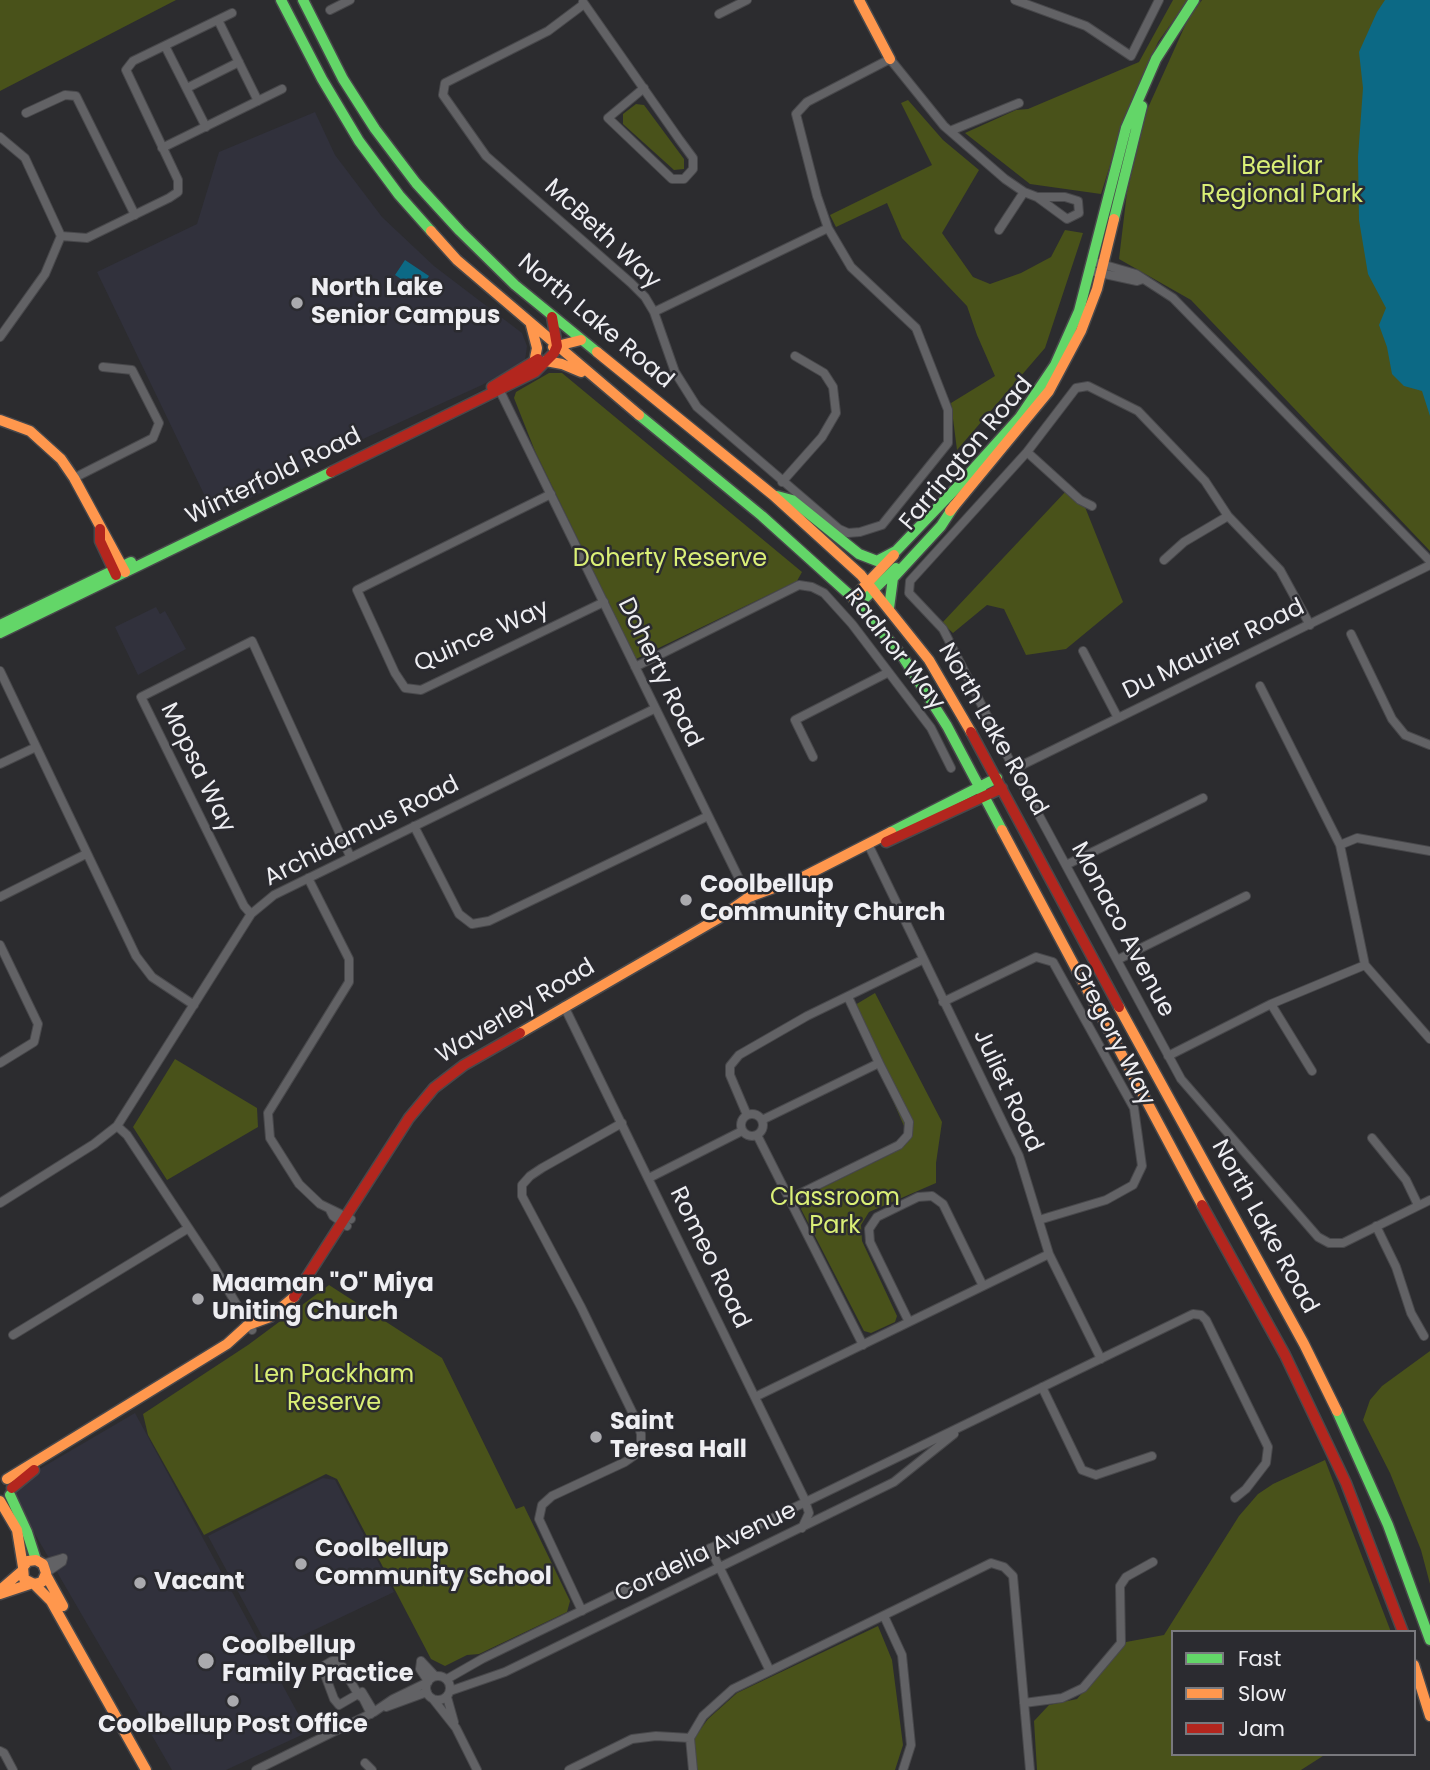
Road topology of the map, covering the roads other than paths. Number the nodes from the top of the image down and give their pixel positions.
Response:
1 (281, 0) edge
2 (303, 0) edge
3 (350, 0) edge
4 (747, 0) edge
5 (859, 0) edge
6 (1015, 0) edge
7 (1160, 0) edge
8 (1194, 0) edge
9 (583, 2) edge
10 (330, 10) dead end
11 (232, 13) dead end
12 (719, 14) dead end
13 (218, 20) junction
14 (165, 46) junction
15 (890, 59) junction
16 (239, 62) junction
17 (187, 88) junction
18 (644, 88) junction
19 (282, 89) dead end
20 (258, 101) junction
21 (1019, 103) dead end
22 (26, 113) dead end
23 (206, 127) junction
24 (950, 131) junction
25 (0, 136) edge
26 (162, 148) junction
27 (1024, 192) junction
28 (1037, 197) junction
29 (135, 215) junction
30 (828, 228) junction
31 (999, 230) dead end
32 (61, 236) junction
33 (1097, 268) junction
34 (654, 312) junction
35 (552, 317) junction
36 (531, 325) junction
37 (0, 337) edge
38 (581, 340) junction
39 (557, 346) junction
40 (794, 356) dead end
41 (540, 362) junction
42 (103, 367) dead end
43 (594, 378) junction
44 (499, 387) junction
45 (0, 420) edge
46 (1027, 452) junction
47 (74, 478) junction
48 (963, 481) junction
49 (782, 482) junction
50 (551, 494) junction
51 (773, 495) junction
52 (954, 506) junction
53 (1092, 506) dead end
54 (1228, 516) junction
55 (1164, 560) dead end
56 (1430, 563) edge
57 (119, 571) junction
58 (871, 587) junction
59 (856, 601) junction
60 (604, 602) junction
61 (890, 608) junction
62 (0, 625) edge
63 (1310, 625) junction
64 (0, 633) edge
65 (1351, 634) dead end
66 (1083, 651) dead end
67 (635, 667) junction
68 (0, 671) edge
69 (887, 673) junction
70 (1260, 686) dead end
71 (654, 709) junction
72 (1118, 718) junction
73 (1430, 745) edge
74 (36, 747) junction
75 (813, 757) dead end
76 (0, 764) edge
77 (951, 768) dead end
78 (1014, 769) junction
79 (1000, 783) junction
80 (981, 792) junction
81 (1203, 798) dead end
82 (708, 816) junction
83 (414, 826) junction
84 (1340, 845) junction
85 (869, 847) junction
86 (1430, 851) edge
87 (86, 854) junction
88 (350, 856) junction
89 (1066, 865) junction
90 (307, 878) junction
91 (1246, 896) dead end
92 (0, 897) edge
93 (750, 900) junction
94 (251, 915) junction
95 (0, 945) edge
96 (922, 960) junction
97 (1117, 960) junction
98 (1365, 965) junction
99 (848, 998) junction
100 (943, 1002) junction
101 (1271, 1004) junction
102 (194, 1005) junction
103 (565, 1009) junction
104 (1430, 1039) edge
105 (1168, 1056) junction
106 (0, 1063) edge
107 (880, 1063) junction
108 (1311, 1071) dead end
109 (747, 1115) junction
110 (762, 1120) junction
111 (622, 1123) junction
112 (117, 1126) junction
113 (742, 1131) junction
114 (757, 1135) junction
115 (1372, 1138) dead end
116 (649, 1178) junction
117 (789, 1199) junction
118 (1430, 1200) edge
119 (0, 1203) edge
120 (1418, 1205) junction
121 (1038, 1220) junction
122 (347, 1221) junction
123 (1376, 1226) junction
124 (187, 1228) junction
125 (1049, 1254) junction
126 (983, 1286) junction
127 (909, 1322) junction
128 (250, 1327) junction
129 (13, 1335) dead end
130 (1424, 1336) dead end
131 (863, 1345) junction
132 (1101, 1359) junction
133 (1042, 1387) junction
134 (755, 1397) junction
135 (965, 1425) junction
136 (1152, 1456) dead end
137 (4, 1487) edge
138 (1235, 1498) dead end
139 (806, 1502) junction
140 (802, 1528) junction
141 (710, 1548) junction
142 (1153, 1562) dead end
143 (43, 1568) junction
144 (720, 1568) junction
145 (22, 1569) junction
146 (32, 1584) junction
147 (0, 1592) edge
148 (582, 1611) junction
149 (884, 1616) junction
150 (1402, 1630) edge
151 (1430, 1640) edge
152 (79, 1643) junction
153 (421, 1661) dead end
154 (770, 1671) junction
155 (1416, 1671) edge
156 (447, 1679) junction
157 (431, 1680) junction
158 (358, 1694) junction
159 (449, 1694) junction
160 (430, 1695) junction
161 (1024, 1703) junction
162 (375, 1712) junction
163 (1430, 1716) edge
164 (456, 1728) junction
165 (690, 1738) junction
166 (0, 1751) edge
167 (365, 1763) dead end
168 (13, 1770) edge
169 (146, 1770) edge
170 (153, 1770) edge
171 (256, 1770) edge
172 (372, 1770) edge
173 (477, 1770) edge
174 (569, 1770) edge
175 (693, 1770) edge
176 (903, 1770) edge
177 (1030, 1770) edge

1 - 36 main road, North Lake Road
2 - 35 main road, North Lake Road
3 - 10 street
4 - 12 street
5 - 15 main road
6 - 7 street
8 - 33 main road, Farrington Road
9 - 18 street
9 - 34 street, McBeth Way
11 - 13 street
13 - 14 street
13 - 16 street
14 - 17 street
14 - 26 street
15 - 24 street
15 - 30 street
16 - 17 street
16 - 20 street
17 - 23 street
18 - 18 street
19 - 20 street
20 - 23 street
21 - 24 street
22 - 29 street
23 - 26 street
24 - 27 street
25 - 32 street
26 - 29 street
27 - 28 street
27 - 31 street
28 - 28 street
29 - 32 street
30 - 34 street, McBeth Way
30 - 49 street
32 - 37 street
33 - 48 main road, Farrington Road
33 - 52 main road, Farrington Road
33 - 56 street
34 - 49 street
35 - 38 main road, North Lake Road
35 - 39 main road
36 - 39 main road, North Lake Road
36 - 41 main road
38 - 39 main road, Winterfold Road
38 - 51 main road, North Lake Road
39 - 41 main road, Winterfold Road
39 - 43 main road, North Lake Road
40 - 49 street
41 - 43 main road
41 - 44 main road, Winterfold Road
42 - 47 street
43 - 59 main road, North Lake Road
44 - 50 street, Doherty Road
44 - 57 main road, Winterfold Road
45 - 47 main road
46 - 53 street
46 - 54 street, Monaco Avenue
46 - 78 street, Monaco Avenue
47 - 57 main road
48 - 51 main road
48 - 58 main road, Farrington Road
50 - 60 street, Doherty Road
50 - 60 street, Quince Way
51 - 58 main road, North Lake Road
52 - 58 main road, Farrington Road
52 - 61 main road
54 - 55 street
54 - 63 street, Monaco Avenue
56 - 63 street, Du Maurier Road
57 - 62 main road, Winterfold Road
57 - 64 main road, Winterfold Road
58 - 59 main road, Farrington Road
58 - 61 main road, North Lake Road
59 - 80 main road, North Lake Road
60 - 67 street, Doherty Road
61 - 79 main road, North Lake Road
63 - 72 street, Du Maurier Road
65 - 73 street
66 - 72 street
67 - 69 street, Radnor Way
67 - 71 street, Doherty Road
68 - 74 street
69 - 75 street
69 - 77 street, Radnor Way
70 - 84 street
71 - 82 street, Doherty Road
71 - 83 street, Archidamus Road
72 - 78 street, Du Maurier Road
74 - 76 street
74 - 87 street
78 - 89 street, Monaco Avenue
79 - 80 main road, Waverley Road
79 - 151 main road, North Lake Road
80 - 85 main road, Waverley Road
80 - 150 main road, North Lake Road
81 - 89 street
82 - 83 street
82 - 93 street, Doherty Road
83 - 88 street, Archidamus Road
84 - 86 street
84 - 98 street
85 - 93 main road, Waverley Road
85 - 96 street, Juliet Road
87 - 92 street
87 - 102 street
88 - 90 street, Archidamus Road
88 - 94 street, Mopsa Way
89 - 97 street, Monaco Avenue
90 - 94 street, Archidamus Road
90 - 122 street
91 - 97 street
93 - 103 main road, Waverley Road
94 - 102 street, Archidamus Road
95 - 106 street
96 - 99 street
96 - 100 street, Juliet Road
97 - 105 street, Monaco Avenue
98 - 101 street
98 - 104 street
99 - 107 street
99 - 109 street
100 - 121 street, Juliet Road
100 - 121 street, Gregory Way
101 - 105 street
101 - 108 street
102 - 112 street, Archidamus Road
103 - 111 street, Romeo Road
103 - 122 main road, Waverley Road
105 - 123 street, Monaco Avenue
107 - 110 street
107 - 117 street
109 - 110 street
109 - 113 street
110 - 114 street
111 - 116 street, Romeo Road
111 - 148 street
112 - 119 street, Archidamus Road
112 - 124 street
113 - 114 street
113 - 116 street
114 - 117 street
115 - 120 street
116 - 134 street, Romeo Road
117 - 131 street
118 - 120 street
120 - 123 street
121 - 125 street, Juliet Road
122 - 128 main road, Waverley Road
123 - 130 street
124 - 128 street
124 - 129 street
125 - 126 street
125 - 132 street, Juliet Road
126 - 127 street
126 - 127 street
127 - 131 street
128 - 137 main road, Waverley Road
131 - 134 street
132 - 133 street, Cordelia Avenue
132 - 138 street, Cordelia Avenue
133 - 135 street, Cordelia Avenue
133 - 136 street
134 - 139 street, Romeo Road
135 - 139 street, Cordelia Avenue
135 - 140 street, Cordelia Avenue
137 - 143 main road
137 - 145 main road
139 - 140 street
139 - 141 street, Cordelia Avenue
140 - 144 street, Cordelia Avenue
141 - 144 street
141 - 148 street, Cordelia Avenue
142 - 161 street
143 - 145 main road
143 - 146 main road
143 - 152 main road
144 - 154 street
144 - 159 street, Cordelia Avenue
145 - 146 main road
145 - 147 main road
146 - 147 main road
146 - 152 main road
148 - 156 street, Cordelia Avenue
149 - 154 street
149 - 161 street
149 - 176 street
152 - 169 main road
152 - 170 main road
153 - 157 street
154 - 165 street
155 - 163 main road
156 - 157 street
156 - 159 street
157 - 160 street
157 - 162 street
158 - 158 street
158 - 162 street
159 - 160 street, Cordelia Avenue
159 - 164 street
160 - 162 street, Cordelia Avenue
160 - 164 street
161 - 177 street
162 - 171 street
164 - 173 street
165 - 174 street
165 - 175 street
166 - 168 street
167 - 172 street

